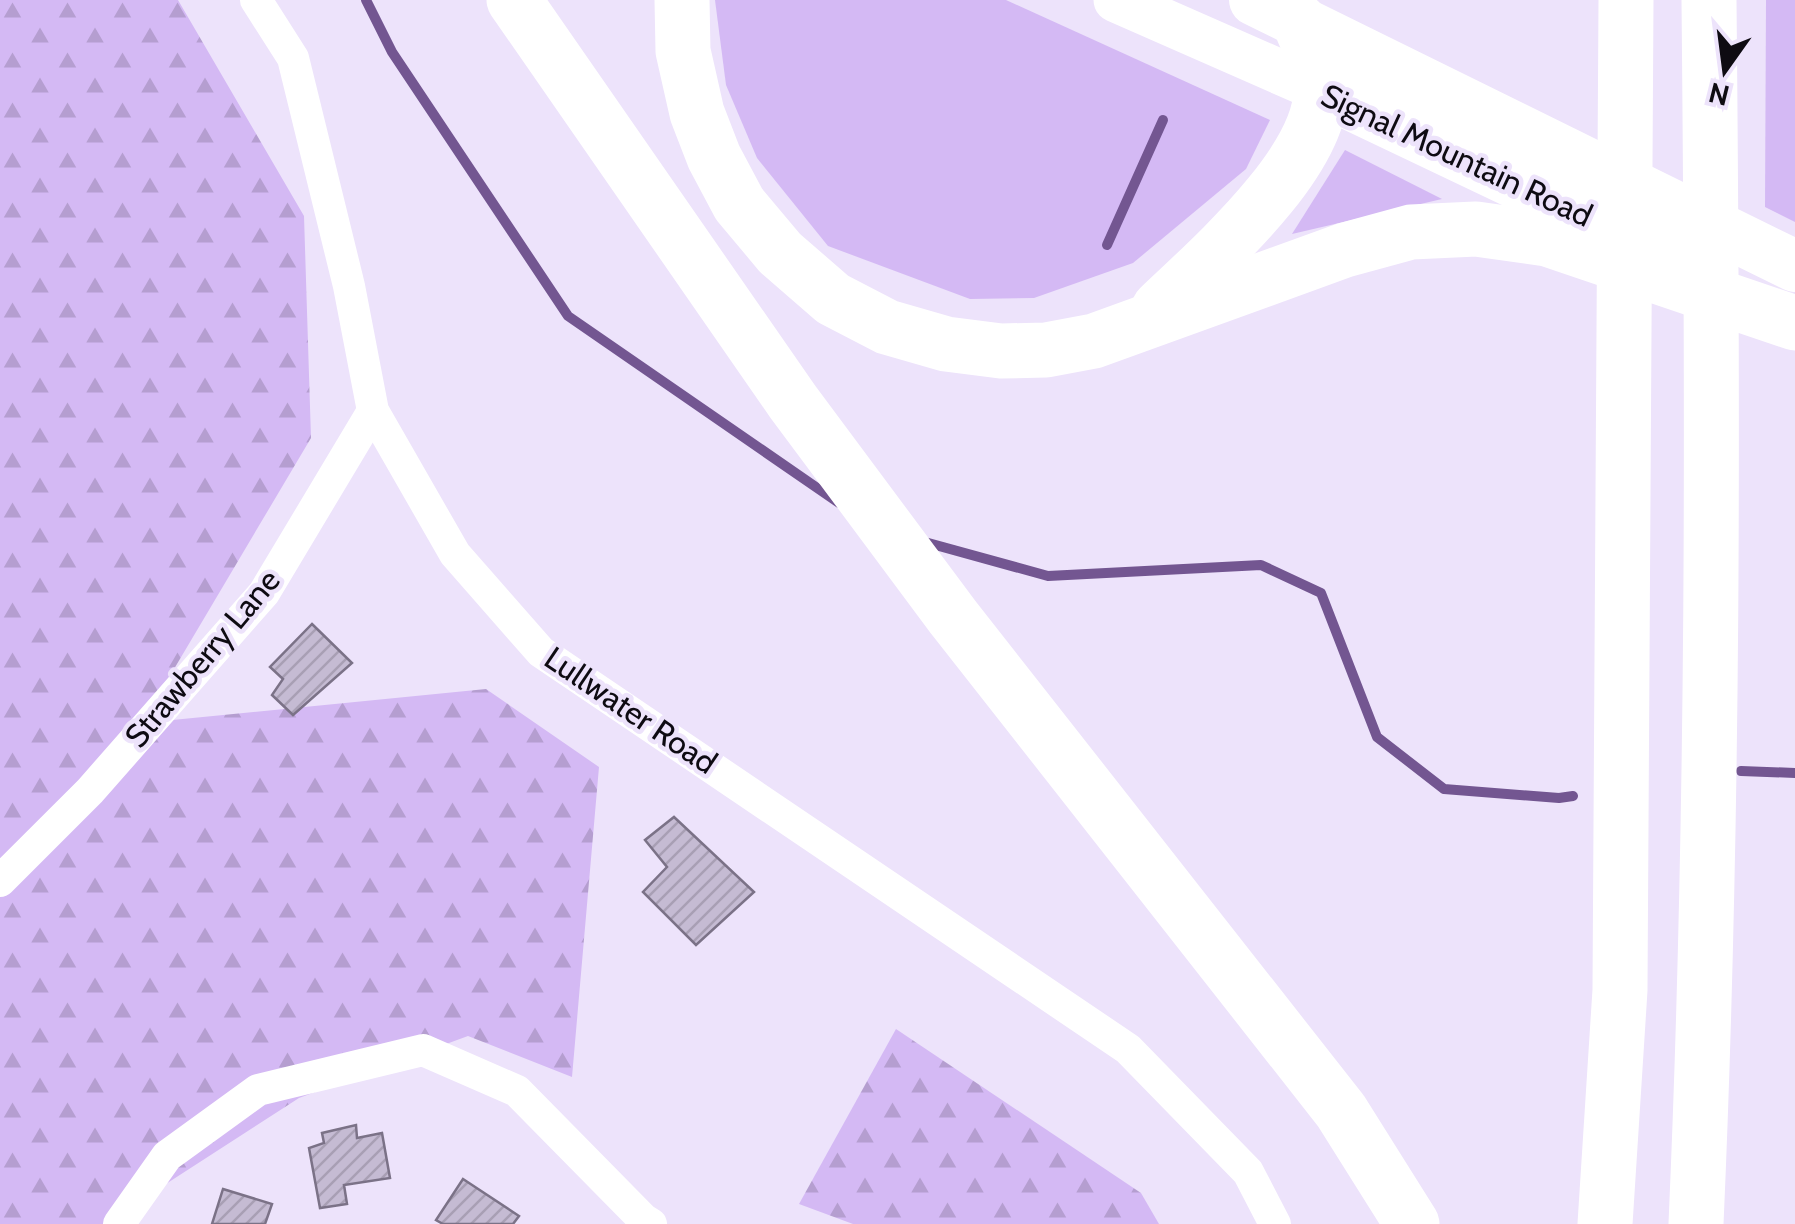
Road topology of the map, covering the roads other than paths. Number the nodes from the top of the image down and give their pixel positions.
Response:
1 (256, 0) edge
2 (514, 0) edge
3 (682, 0) edge
4 (1116, 0) edge
5 (1626, 0) edge
6 (1710, 0) edge
7 (1277, 10) edge
8 (1321, 90) junction
9 (1795, 266) edge
10 (1795, 319) edge
11 (1142, 324) junction
12 (373, 411) junction
13 (0, 881) edge
14 (119, 1224) edge
15 (651, 1224) edge
16 (1276, 1224) edge
17 (1412, 1224) edge
18 (1605, 1224) edge
19 (1696, 1224) edge

1 - 12 street, Lullwater Road
2 - 17 highway
3 - 11 highway
4 - 8 main road, Signal Mountain Road
5 - 18 highway
6 - 19 highway
7 - 8 highway
7 - 9 main road, Signal Mountain Road
8 - 10 main road, Signal Mountain Road
8 - 11 highway
10 - 11 highway
12 - 13 street, Strawberry Lane
12 - 16 street, Lullwater Road
14 - 15 street

